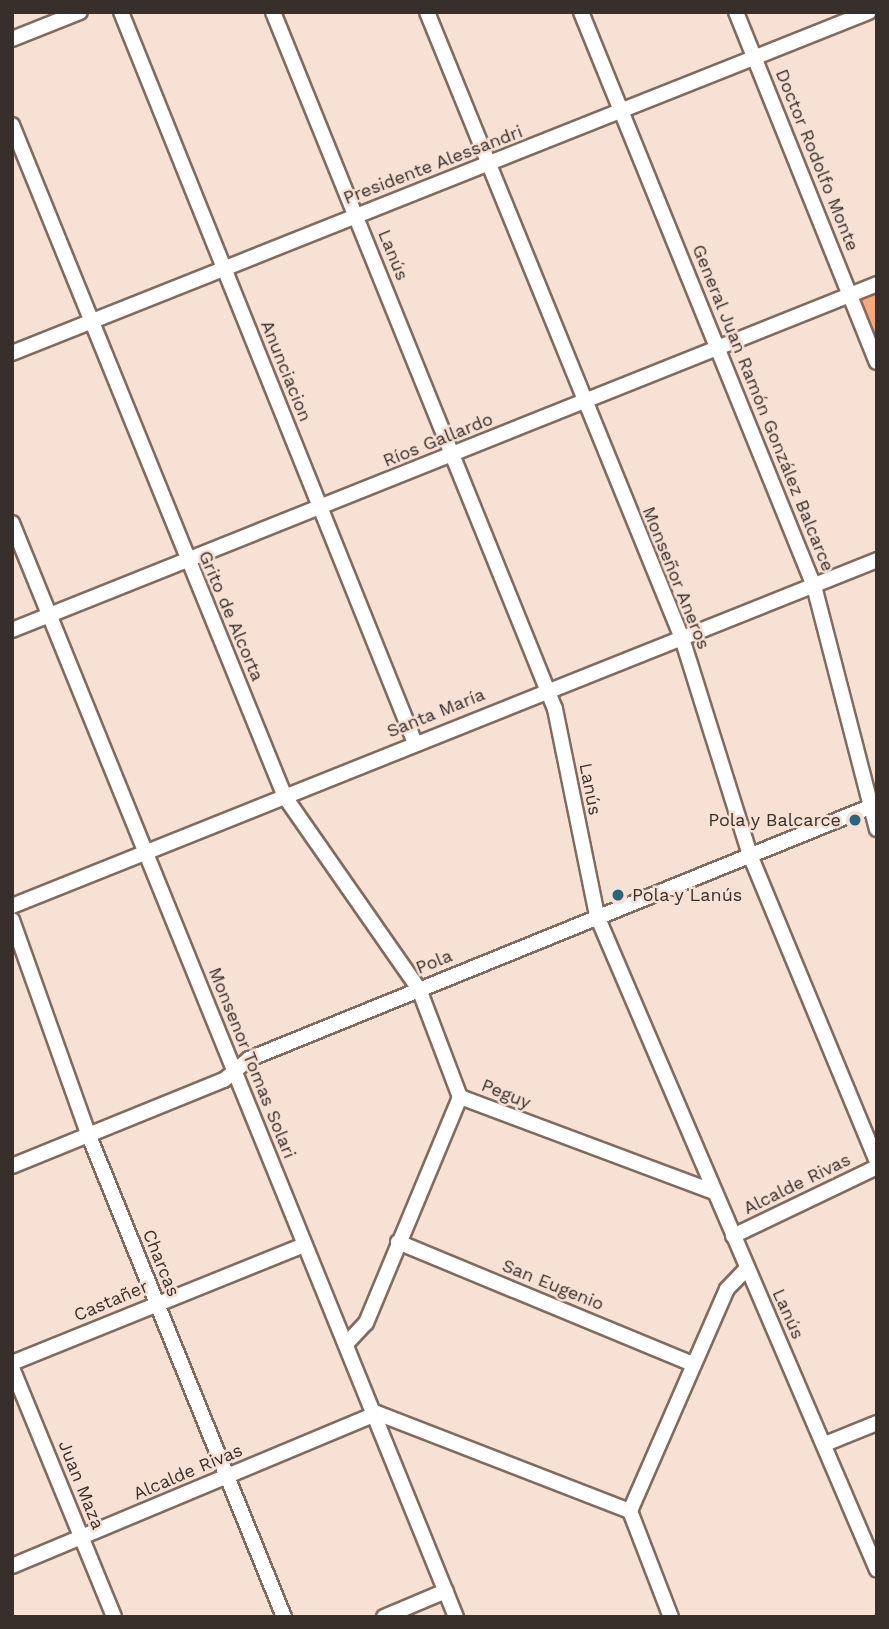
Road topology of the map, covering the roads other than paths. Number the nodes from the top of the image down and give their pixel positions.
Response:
1 (80, 12) edge
2 (121, 12) edge
3 (273, 12) edge
4 (427, 12) edge
5 (581, 12) edge
6 (736, 12) edge
7 (869, 12) edge
8 (12, 39) edge
9 (755, 57) junction
10 (621, 112) junction
11 (12, 125) edge
12 (488, 164) junction
13 (356, 216) junction
14 (225, 269) junction
15 (877, 284) edge
16 (850, 295) junction
17 (91, 322) junction
18 (717, 346) junction
19 (12, 353) edge
20 (877, 362) edge
21 (584, 401) junction
22 (454, 454) junction
23 (319, 508) junction
24 (12, 523) edge
25 (186, 558) junction
26 (877, 560) edge
27 (814, 586) junction
28 (50, 615) junction
29 (12, 630) edge
30 (682, 638) junction
31 (547, 688) junction
32 (415, 743) junction
33 (285, 797) junction
34 (872, 806) edge
35 (877, 829) edge
36 (148, 855) junction
37 (750, 855) junction
38 (12, 906) edge
39 (597, 916) junction
40 (12, 920) edge
41 (419, 989) junction
42 (234, 1070) junction
43 (460, 1097) junction
44 (89, 1136) junction
45 (877, 1165) edge
46 (12, 1166) edge
47 (714, 1192) junction
48 (733, 1236) junction
49 (398, 1242) junction
50 (304, 1245) junction
51 (747, 1269) junction
52 (156, 1303) junction
53 (348, 1342) junction
54 (693, 1364) junction
55 (12, 1366) edge
56 (377, 1413) junction
57 (877, 1423) edge
58 (825, 1444) junction
59 (227, 1477) junction
60 (630, 1511) junction
61 (82, 1538) junction
62 (12, 1566) edge
63 (877, 1570) edge
64 (446, 1591) junction
65 (114, 1617) edge
66 (284, 1617) edge
67 (384, 1617) edge
68 (456, 1617) edge
69 (671, 1617) edge

1 - 8 street
2 - 14 street, Anunciacion
3 - 13 street, Lanús
4 - 12 street, Monseñor Aneros
5 - 10 street, General Juan Ramón González Balcarce
6 - 9 street, Doctor Rodolfo Monte
7 - 9 street, Presidente Alessandri
9 - 10 street, Presidente Alessandri
9 - 16 street, Doctor Rodolfo Monte
10 - 12 street, Presidente Alessandri
10 - 18 street, General Juan Ramón González Balcarce
11 - 17 street, Grito de Alcorta
12 - 13 street, Presidente Alessandri
12 - 21 street, Monseñor Aneros
13 - 14 street, Presidente Alessandri
13 - 22 street, Lanús
14 - 17 street, Presidente Alessandri
14 - 23 street, Anunciacion
15 - 16 street, Ríos Gallardo
16 - 18 street, Ríos Gallardo
16 - 20 street, Doctor Rodolfo Monte
17 - 19 street, Presidente Alessandri
17 - 25 street, Grito de Alcorta
18 - 21 street, Ríos Gallardo
18 - 27 street, General Juan Ramón González Balcarce
21 - 22 street, Ríos Gallardo
21 - 30 street, Monseñor Aneros
22 - 23 street, Ríos Gallardo
22 - 31 street, Lanús
23 - 25 street, Ríos Gallardo
23 - 32 street, Anunciacion
24 - 28 street, Monsenor Tomas Solari
25 - 28 street, Ríos Gallardo
25 - 33 street, Grito de Alcorta
26 - 27 street, Santa María
27 - 30 street, Santa María
27 - 34 street, General Juan Ramón González Balcarce
28 - 29 street, Ríos Gallardo
28 - 36 street, Monsenor Tomas Solari
30 - 31 street, Santa María
30 - 37 street, Monseñor Aneros
31 - 32 street, Santa María
31 - 39 street, Lanús
32 - 33 street, Santa María
33 - 36 street, Santa María
33 - 41 street, Grito de Alcorta
34 - 35 street, General Juan Ramón González Balcarce
34 - 37 street, Pola
36 - 38 street, Santa María
36 - 42 street, Monsenor Tomas Solari
37 - 39 street, Pola
37 - 45 street, Monseñor Aneros
39 - 41 street, Pola
39 - 47 street, Lanús
40 - 44 street, Charcas
41 - 42 street, Pola
41 - 43 street, Grito de Alcorta
42 - 44 street, Pola
42 - 50 street, Monsenor Tomas Solari
43 - 47 street, Peguy
43 - 49 street, Peguy
44 - 46 street, Pola
44 - 52 street, Charcas
45 - 48 street, Alcalde Rivas
47 - 48 street, Lanús
48 - 51 street, Lanús
49 - 53 street, Peguy
49 - 54 street, San Eugenio
50 - 52 street, Castañer
50 - 53 street, Monsenor Tomas Solari
51 - 54 street
51 - 58 street, Lanús
52 - 55 street, Castañer
52 - 59 street, Charcas
53 - 56 street, Monsenor Tomas Solari
54 - 60 street
55 - 61 street, Juan Maza
56 - 59 street, Alcalde Rivas
56 - 60 street
56 - 64 street, Monsenor Tomas Solari
57 - 58 street
58 - 63 street, Lanús
59 - 61 street, Alcalde Rivas
59 - 66 street, Charcas
60 - 69 street
61 - 62 street, Alcalde Rivas
61 - 65 street, Juan Maza
64 - 67 street
64 - 68 street, Monsenor Tomas Solari

